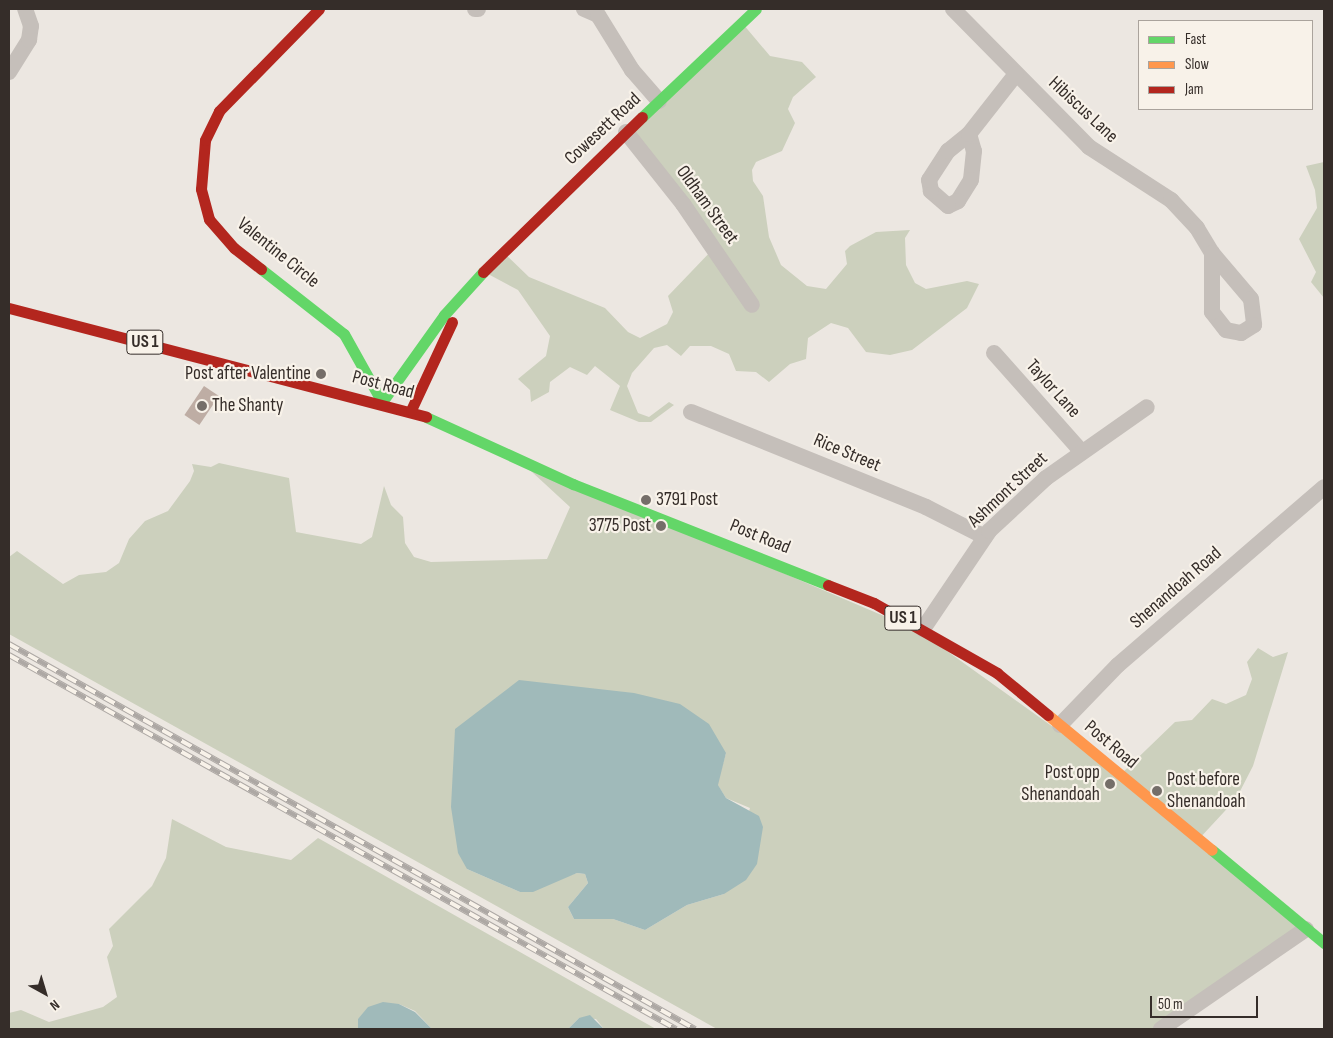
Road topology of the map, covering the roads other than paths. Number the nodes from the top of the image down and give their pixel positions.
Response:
1 (26, 9) edge
2 (319, 9) edge
3 (584, 9) edge
4 (756, 9) edge
5 (954, 9) edge
6 (9, 72) edge
7 (1016, 74) junction
8 (658, 101) junction
9 (626, 132) junction
10 (969, 134) dead end
11 (1212, 253) dead end
12 (477, 277) junction
13 (752, 305) dead end
14 (9, 308) edge
15 (994, 353) dead end
16 (382, 402) junction
17 (1147, 407) dead end
18 (411, 410) junction
19 (692, 412) dead end
20 (1082, 452) junction
21 (1324, 487) edge
22 (985, 537) junction
23 (924, 629) junction
24 (1060, 725) junction
25 (1306, 928) junction
26 (1324, 943) edge
27 (1161, 1029) edge

1 - 6 street
2 - 16 main road, Valentine Circle
3 - 8 street
4 - 8 main road, Cowesett Road
5 - 7 street, Hibiscus Lane
7 - 10 street
7 - 11 street, Hibiscus Lane
8 - 9 main road, Cowesett Road
9 - 12 main road, Cowesett Road
9 - 13 street, Oldham Street
12 - 16 main road, Cowesett Road
12 - 18 main road, Cowesett Road
14 - 16 main road, Post Road / US 1
15 - 20 street, Taylor Lane
16 - 18 main road, Post Road / US 1
17 - 20 street, Ashmont Street
18 - 23 main road, Post Road / US 1
19 - 22 street, Rice Street
20 - 22 street, Ashmont Street
21 - 24 street, Shenandoah Road
22 - 23 street, Ashmont Street
23 - 24 main road, Post Road / US 1
24 - 25 main road, Post Road / US 1
25 - 26 main road, Post Road / US 1
25 - 27 street

